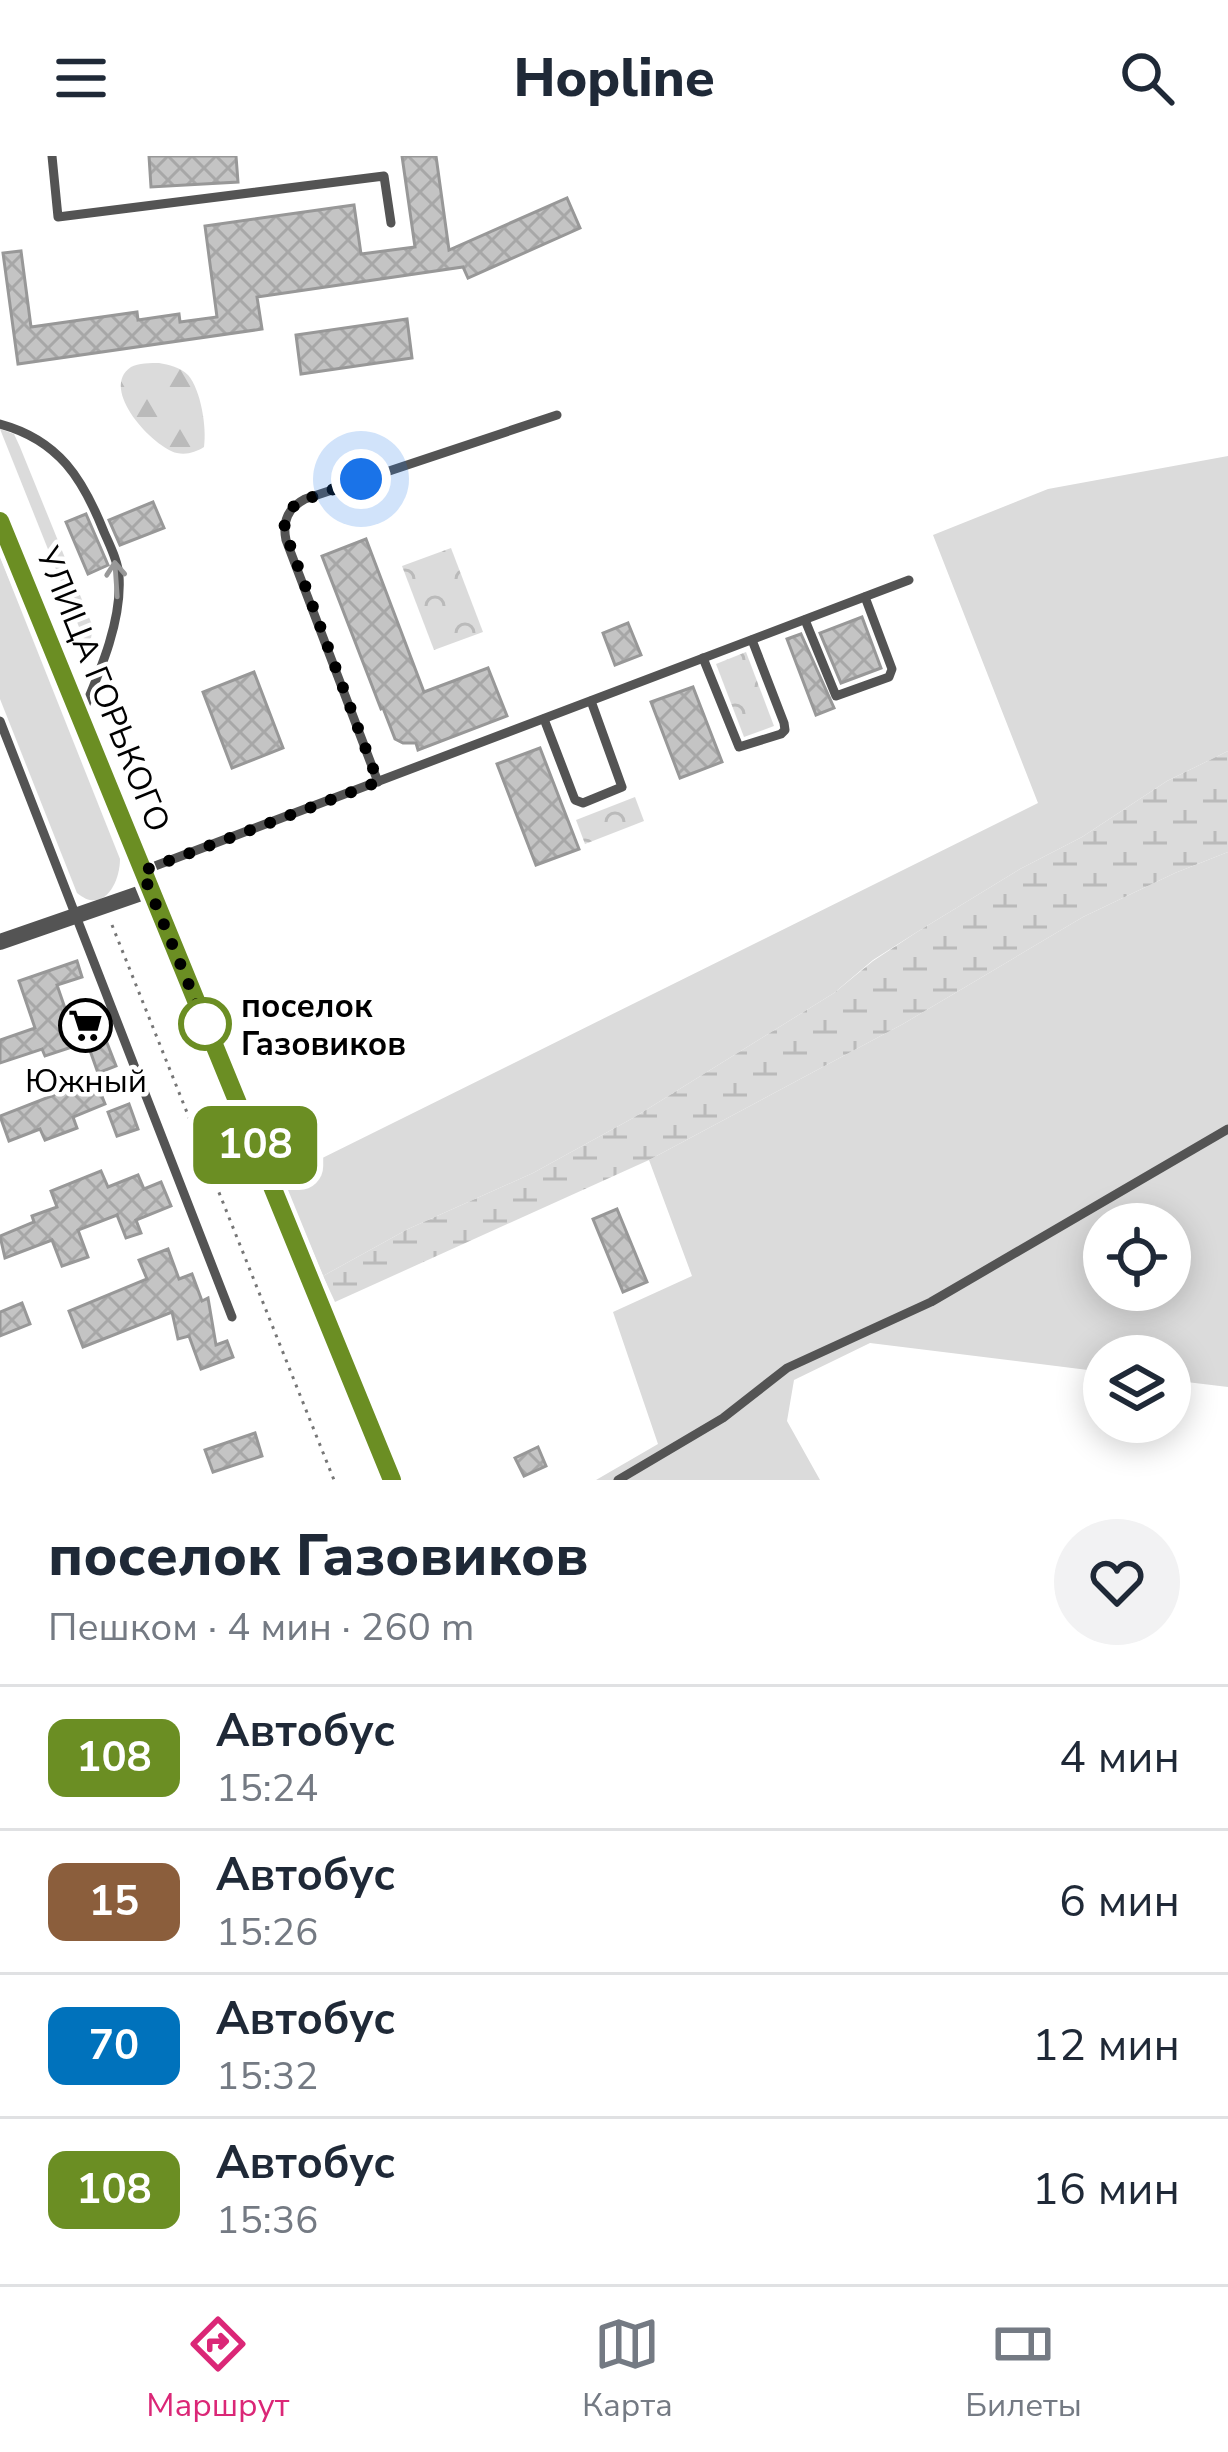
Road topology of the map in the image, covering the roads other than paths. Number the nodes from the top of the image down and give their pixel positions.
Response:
1 (52, 156) edge
2 (391, 223) dead end
3 (557, 415) dead end
4 (0, 424) edge
5 (0, 521) edge
6 (909, 580) dead end
7 (865, 597) junction
8 (805, 620) junction
9 (752, 640) junction
10 (704, 658) junction
11 (591, 700) junction
12 (544, 718) junction
13 (80, 720) junction
14 (0, 722) edge
15 (378, 782) junction
16 (146, 881) junction
17 (77, 915) junction
18 (0, 942) edge
19 (1228, 1130) edge
20 (232, 1317) dead end
21 (392, 1480) edge
22 (618, 1480) edge

1 - 2 lane
3 - 15 lane
13 -> 4 lane
5 - 13 main road, УЛИЦА ГОРЬКОГО
6 - 7 lane
7 - 8 lane
7 - 8 lane
8 - 9 lane
9 - 10 lane
9 - 10 lane
10 - 11 lane
11 - 12 lane
11 - 12 lane
12 - 15 lane
13 - 16 main road, УЛИЦА ГОРЬКОГО
14 - 17 lane
15 - 16 lane
16 - 17 street
16 - 21 main road, УЛИЦА ГОРЬКОГО
17 - 18 street
17 - 20 lane
19 - 22 lane

